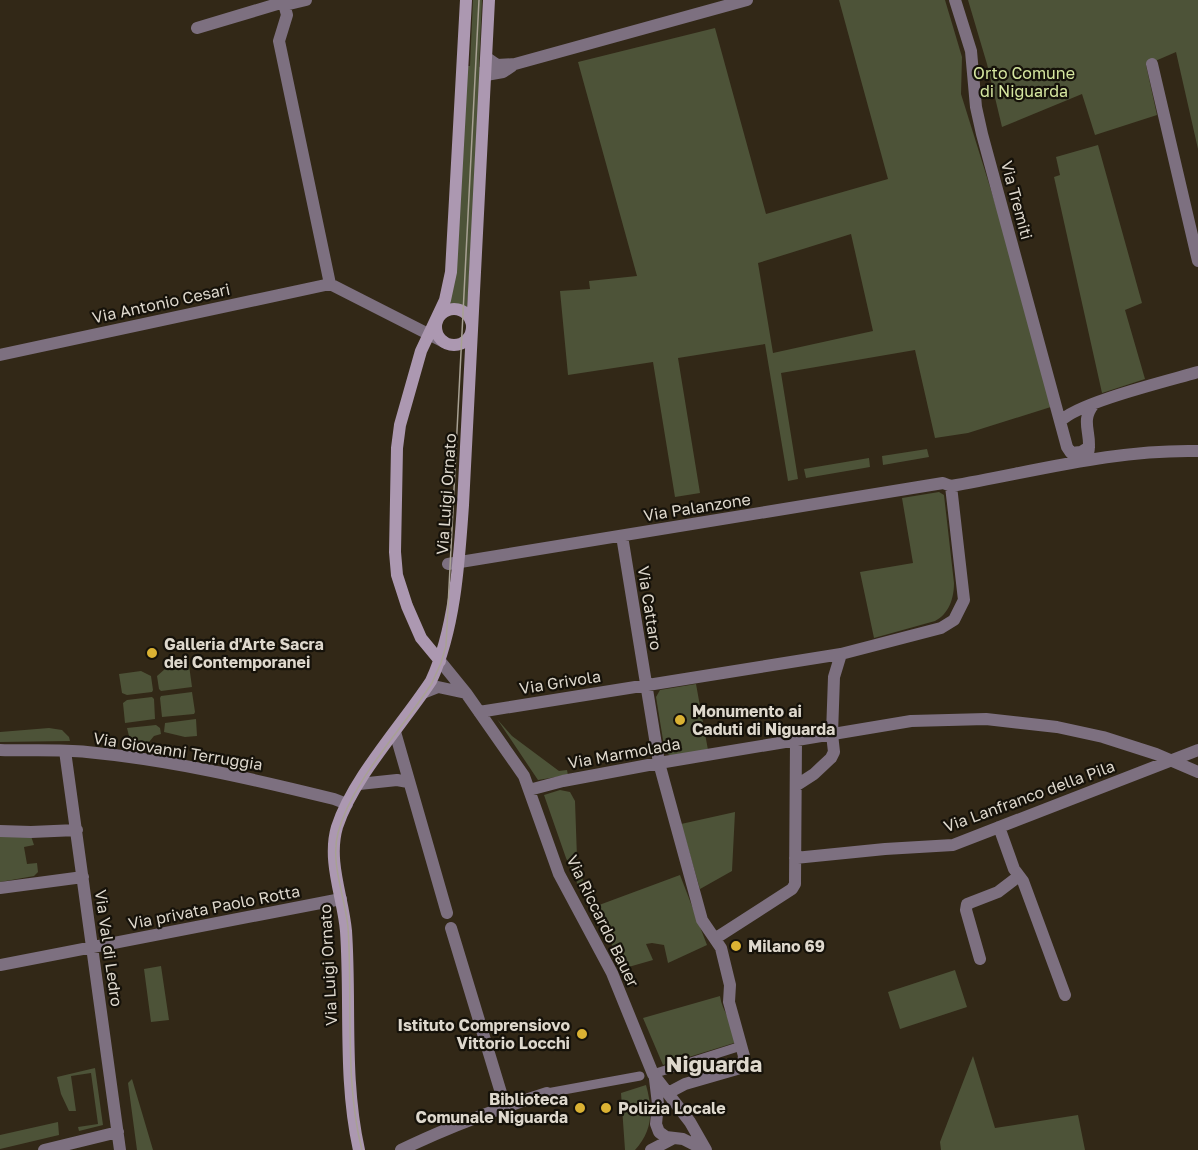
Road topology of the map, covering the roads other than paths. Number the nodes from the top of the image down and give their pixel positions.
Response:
1 (306, 0) edge
2 (466, 0) edge
3 (489, 0) edge
4 (747, 0) edge
5 (955, 0) edge
6 (284, 2) edge
7 (197, 28) dead end
8 (486, 58) junction
9 (514, 64) junction
10 (1152, 64) dead end
11 (486, 75) junction
12 (1198, 261) edge
13 (330, 284) junction
14 (437, 320) junction
15 (472, 328) junction
16 (428, 335) junction
17 (444, 342) junction
18 (0, 355) edge
19 (1198, 372) edge
20 (1094, 404) junction
21 (1057, 407) junction
22 (1072, 412) junction
23 (1086, 418) junction
24 (1061, 421) junction
25 (1067, 447) junction
26 (1089, 447) junction
27 (1198, 451) edge
28 (1101, 458) junction
29 (1079, 461) junction
30 (1058, 465) junction
31 (951, 486) junction
32 (622, 536) junction
33 (453, 563) junction
34 (842, 654) junction
35 (440, 661) junction
36 (646, 685) junction
37 (423, 693) junction
38 (466, 693) junction
39 (479, 712) junction
40 (395, 732) junction
41 (832, 734) junction
42 (796, 740) junction
43 (0, 750) edge
44 (1198, 750) edge
45 (71, 752) junction
46 (1169, 761) junction
47 (659, 763) junction
48 (1198, 772) edge
49 (408, 782) junction
50 (359, 784) junction
51 (796, 785) junction
52 (530, 790) junction
53 (347, 804) junction
54 (999, 827) junction
55 (77, 830) junction
56 (0, 831) edge
57 (795, 858) junction
58 (1019, 876) junction
59 (83, 877) junction
60 (0, 888) edge
61 (341, 899) junction
62 (447, 913) dead end
63 (452, 928) dead end
64 (716, 938) junction
65 (92, 946) junction
66 (980, 959) dead end
67 (0, 964) edge
68 (1065, 994) dead end
69 (740, 1046) junction
70 (640, 1076) dead end
71 (654, 1076) junction
72 (547, 1093) joint
73 (668, 1093) junction
74 (505, 1106) junction
75 (684, 1113) junction
76 (657, 1120) junction
77 (118, 1132) junction
78 (674, 1138) junction
79 (44, 1150) edge
80 (120, 1150) edge
81 (359, 1150) edge
82 (401, 1150) edge
83 (645, 1150) edge
84 (651, 1150) edge
85 (705, 1150) edge

1 - 6 street
2 - 14 main road
3 - 8 main road, Via Luigi Ornato
4 - 9 street
5 - 21 street, Via Tremiti
6 - 7 street
6 - 13 street
8 - 9 street
8 - 11 main road, Via Luigi Ornato
9 - 11 street
10 - 12 street
11 - 15 main road, Via Luigi Ornato
13 - 16 street
13 - 18 street, Via Antonio Cesari
14 - 15 main road
14 - 16 main road
14 - 17 main road
15 - 17 main road
15 - 33 main road, Via Luigi Ornato
16 - 17 street
16 - 35 main road
19 - 20 street
20 - 22 street
20 - 23 street
21 - 22 street
21 - 24 street, Via Tremiti
22 - 23 street
22 - 24 street
23 - 26 street
24 - 25 street, Via Tremiti
25 - 26 street
25 - 30 street
26 - 28 street
26 - 29 street
27 - 28 street, Via Palanzone
28 - 29 street, Via Palanzone
29 - 30 street, Via Palanzone
30 - 31 street, Via Palanzone
31 - 32 street, Via Palanzone
31 - 34 street
32 - 33 street, Via Palanzone
32 - 36 street, Via Cattaro
33 - 35 main road, Via Luigi Ornato
34 - 36 street, Via Grivola
34 - 41 street
35 - 37 main road, Via Luigi Ornato
35 - 38 street, Via Riccardo Bauer
36 - 39 street, Via Grivola
36 - 47 street, Via Cattaro
37 - 38 street
37 - 40 main road, Via Luigi Ornato
38 - 39 street, Via Riccardo Bauer
39 - 52 street, Via Riccardo Bauer
40 - 49 street
40 - 50 main road, Via Luigi Ornato
41 - 42 street, Via Marmolada
41 - 46 street, Via Marmolada
41 - 51 street
42 - 47 street, Via Marmolada
42 - 51 street
43 - 45 street, Via Giovanni Terruggia
44 - 46 street, Via Lanfranco della Pila
45 - 53 street, Via Giovanni Terruggia
45 - 55 street, Via Val di Ledro
46 - 48 street, Via Marmolada
46 - 54 street, Via Lanfranco della Pila
47 - 52 street, Via Marmolada
47 - 64 street, Via Cattaro
49 - 50 street
49 - 62 street
50 - 53 main road, Via Luigi Ornato
51 - 57 street
52 - 71 street, Via Riccardo Bauer
53 - 61 main road, Via Luigi Ornato
54 - 57 street, Via Lanfranco della Pila
54 - 58 street
55 - 56 street
55 - 59 street, Via Val di Ledro
57 - 64 street
58 - 66 street
58 - 68 street
59 - 60 street
59 - 65 street, Via Val di Ledro
61 - 65 street, Via privata Paolo Rotta
61 - 81 main road, Via Luigi Ornato
63 - 74 street
64 - 69 street, Via Cattaro
65 - 67 street, Via privata Paolo Rotta
65 - 77 street, Via Val di Ledro
69 - 71 street
69 - 73 street
70 - 72 street
71 - 73 street
71 - 76 street
72 - 74 street
73 - 75 street
74 - 82 street
75 - 76 street
75 - 78 street
75 - 85 street
76 - 78 street
76 - 83 street
77 - 79 street
77 - 80 street, Via Val di Ledro
78 - 84 street
78 - 85 street

